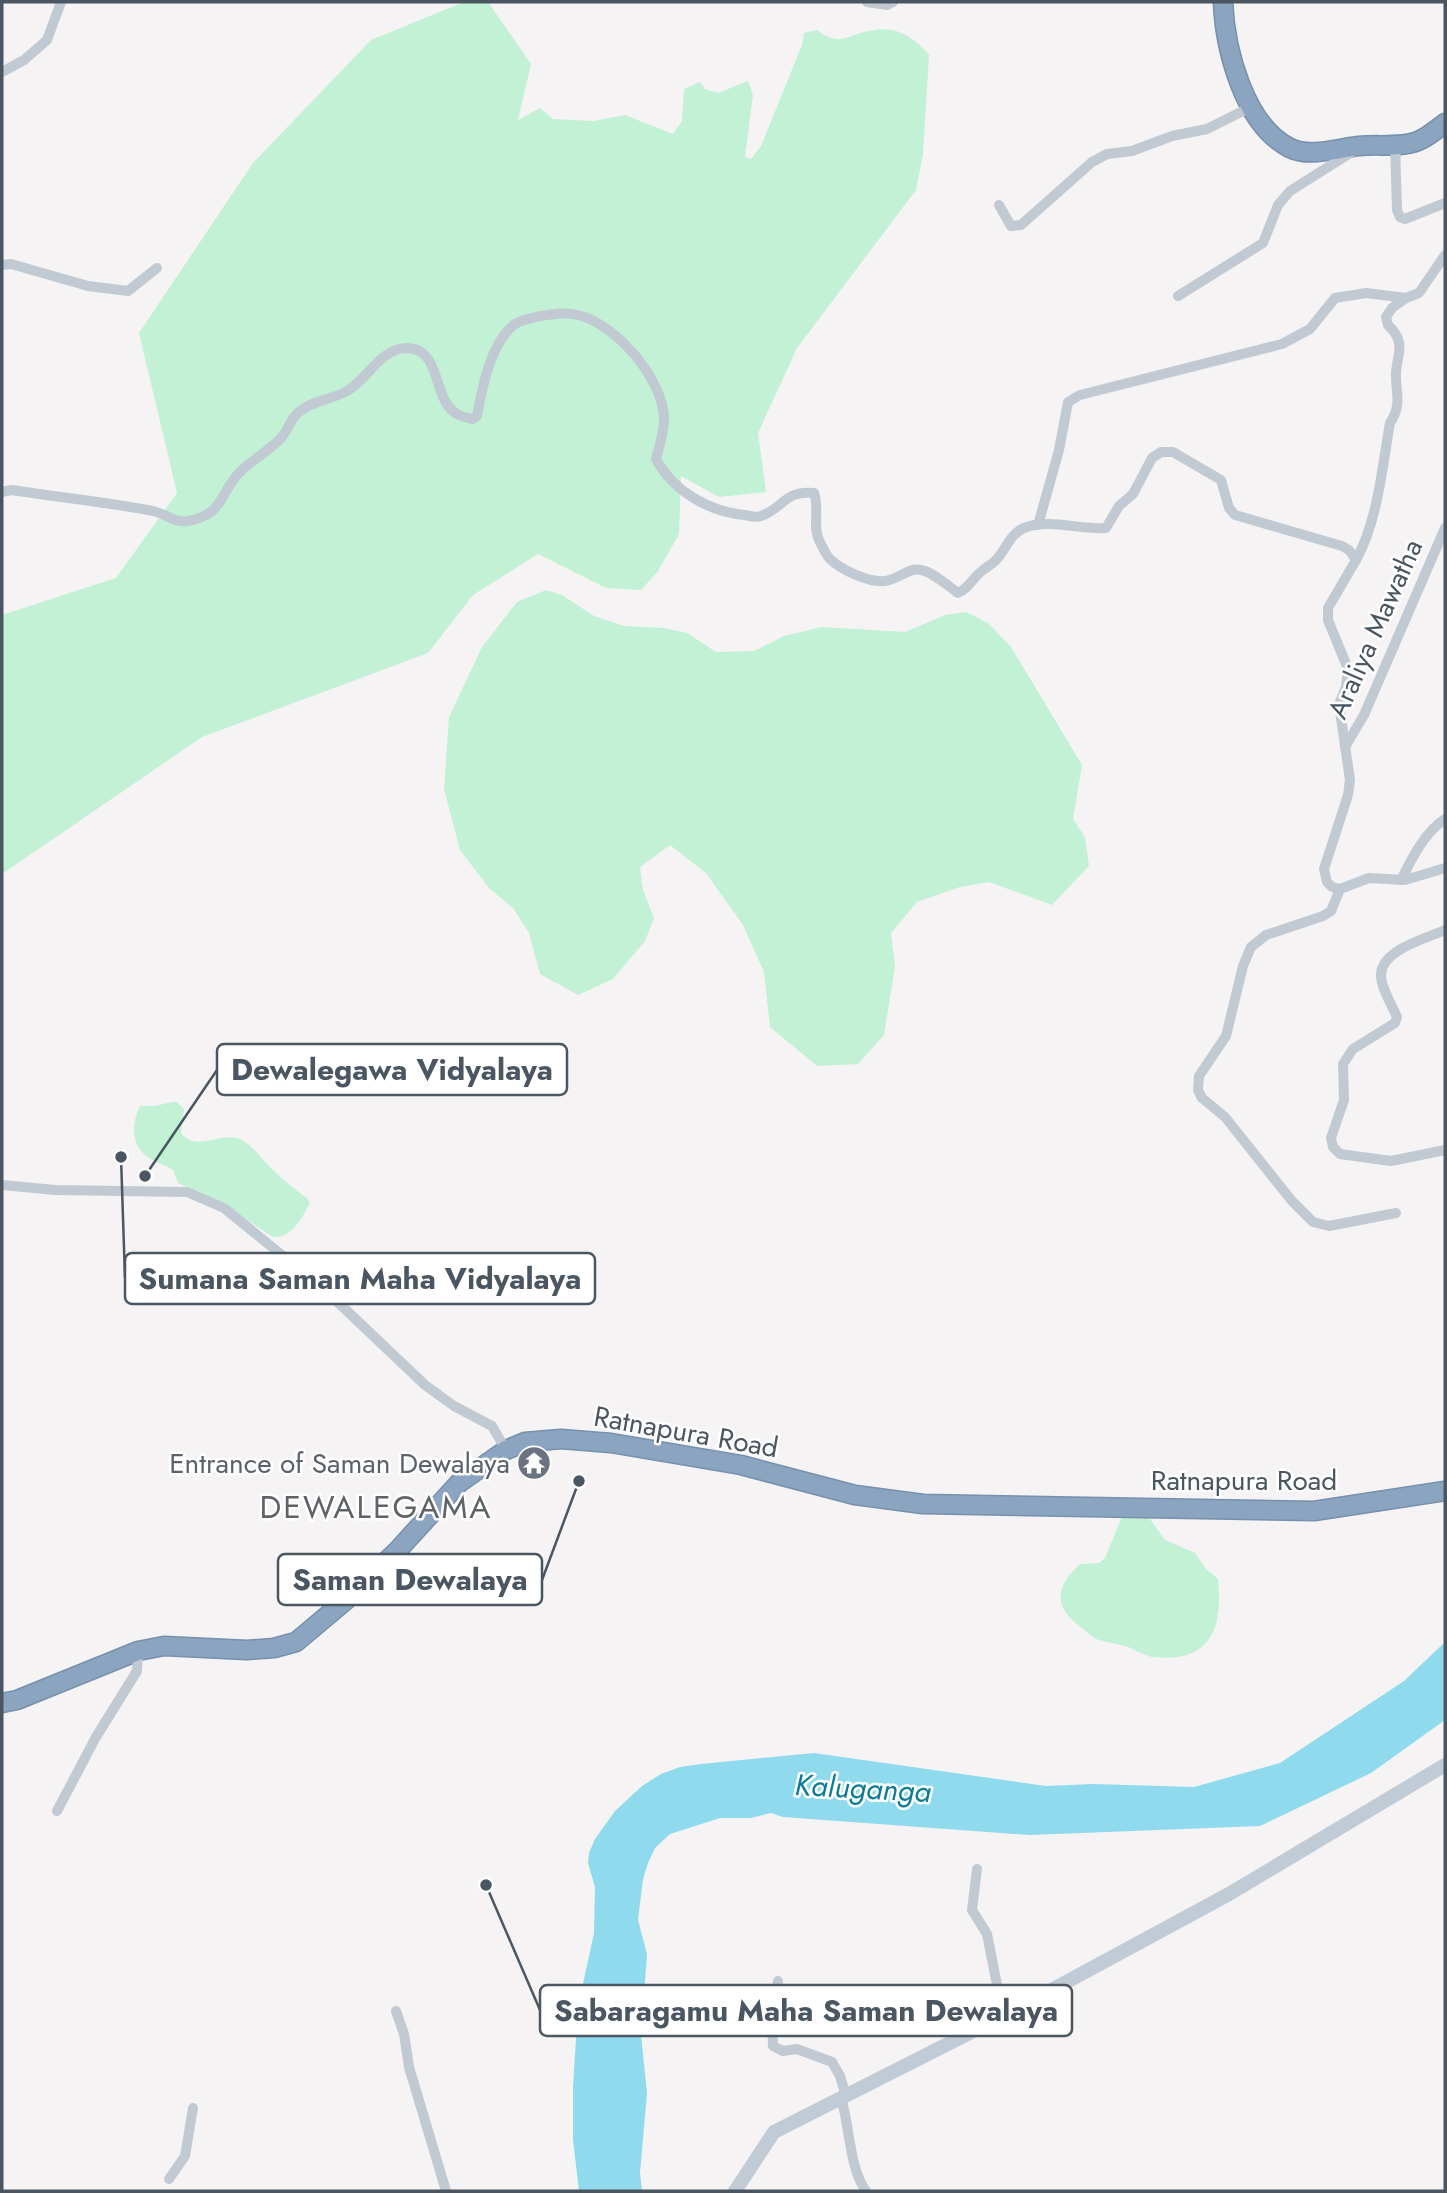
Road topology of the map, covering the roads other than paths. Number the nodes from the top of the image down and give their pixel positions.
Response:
1 (61, 2) edge
2 (867, 2) edge
3 (893, 2) edge
4 (1223, 2) edge
5 (2, 72) edge
6 (1251, 107) junction
7 (1445, 123) edge
8 (1395, 144) junction
9 (1361, 146) junction
10 (1445, 203) edge
11 (999, 205) dead end
12 (1445, 255) edge
13 (2, 265) edge
14 (157, 268) dead end
15 (1178, 296) dead end
16 (1406, 298) junction
17 (2, 492) edge
18 (1038, 526) junction
19 (1445, 528) edge
20 (1356, 560) junction
21 (1345, 747) junction
22 (1445, 819) edge
23 (1445, 868) edge
24 (1401, 880) junction
25 (1340, 888) junction
26 (1445, 930) edge
27 (1445, 1150) edge
28 (2, 1185) edge
29 (1396, 1213) dead end
30 (506, 1450) junction
31 (1445, 1490) edge
32 (138, 1651) junction
33 (2, 1703) edge
34 (1445, 1765) edge
35 (57, 1811) dead end
36 (977, 1868) dead end
37 (778, 1981) dead end
38 (396, 2011) dead end
39 (1005, 2015) junction
40 (843, 2097) junction
41 (192, 2108) dead end
42 (169, 2179) dead end
43 (738, 2190) edge
44 (446, 2191) edge
45 (866, 2191) edge

1 - 5 street
2 - 3 street
4 - 6 highway
6 - 9 highway
6 - 11 street
7 - 8 highway
8 - 9 highway
8 - 10 street
9 - 15 street
12 - 16 street
13 - 14 street
16 - 18 street
16 - 20 street
17 - 18 street
18 - 20 street
19 - 21 street, Araliya Mawatha
20 - 21 street
21 - 25 street
22 - 24 street
23 - 24 street
24 - 25 street
25 - 29 street
26 - 27 street
28 - 30 street
30 - 31 highway, Ratnapura Road
30 - 32 highway, Ratnapura Road
32 - 33 highway, Ratnapura Road
32 - 35 street
34 - 39 street
36 - 39 street
37 - 40 street
38 - 44 street
39 - 40 street
40 - 43 street
40 - 45 street
41 - 42 street

